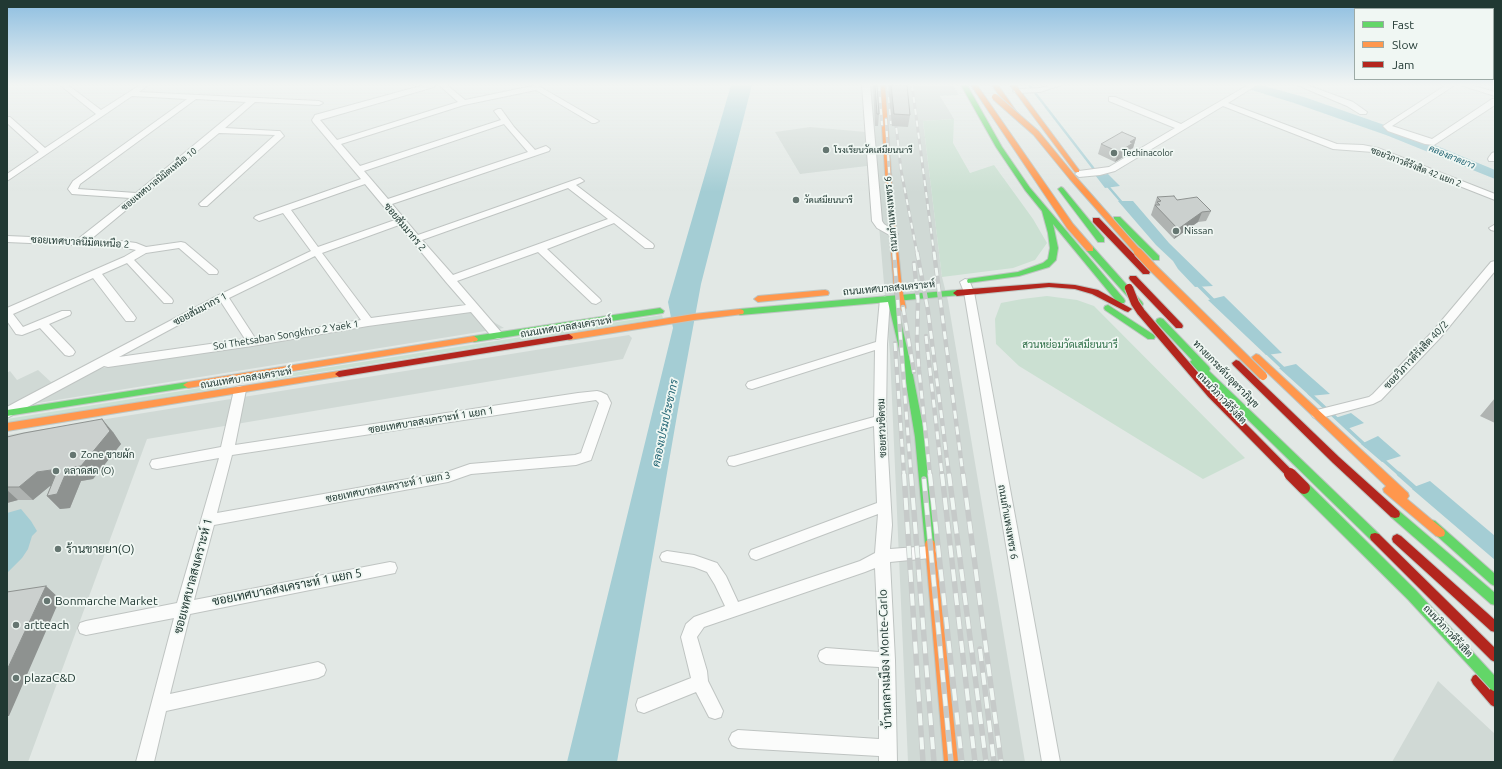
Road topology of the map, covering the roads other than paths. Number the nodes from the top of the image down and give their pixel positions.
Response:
1 (9, 121) edge
2 (91, 121) edge
3 (162, 121) edge
4 (229, 121) edge
5 (317, 121) edge
6 (405, 121) edge
7 (506, 121) joint
8 (869, 121) edge
9 (885, 121) edge
10 (984, 121) edge
11 (999, 121) edge
12 (1001, 121) edge
13 (1013, 121) edge
14 (1021, 121) edge
15 (1022, 121) edge
16 (1039, 121) edge
17 (1166, 121) edge
18 (1195, 121) edge
19 (1268, 121) edge
20 (1395, 121) edge
21 (1466, 121) edge
22 (1018, 128) dead end
23 (1183, 128) junction
24 (218, 130) junction
25 (335, 143) junction
26 (546, 149) dead end
27 (44, 152) junction
28 (533, 153) junction
29 (358, 170) junction
30 (1079, 174) junction
31 (7, 178) edge
32 (1054, 179) dead end
33 (366, 180) junction
34 (580, 181) dead end
35 (570, 185) junction
36 (138, 196) junction
37 (1495, 197) edge
38 (386, 203) junction
39 (204, 204) dead end
40 (285, 209) junction
41 (1045, 212) junction
42 (259, 218) dead end
43 (614, 220) junction
44 (1118, 220) junction
45 (400, 221) junction
46 (893, 234) junction
47 (7, 239) edge
48 (416, 239) junction
49 (82, 241) junction
50 (649, 246) dead end
51 (1106, 246) dead end
52 (540, 248) junction
53 (1125, 249) junction
54 (144, 250) junction
55 (318, 251) junction
56 (128, 259) junction
57 (1495, 264) edge
58 (1126, 270) dead end
59 (213, 272) dead end
60 (95, 273) junction
61 (450, 280) junction
62 (963, 286) junction
63 (1020, 287) junction
64 (1128, 288) junction
65 (836, 292) dead end
66 (895, 293) junction
67 (223, 297) junction
68 (752, 299) dead end
69 (596, 300) dead end
70 (168, 301) dead end
71 (473, 308) junction
72 (1128, 309) junction
73 (668, 310) dead end
74 (7, 312) edge
75 (66, 314) dead end
76 (1188, 315) dead end
77 (130, 318) dead end
78 (368, 322) junction
79 (42, 323) junction
80 (1184, 332) dead end
81 (497, 335) junction
82 (1151, 337) junction
83 (252, 342) junction
84 (881, 344) junction
85 (69, 352) dead end
86 (915, 356) dead end
87 (1231, 359) dead end
88 (99, 364) junction
89 (918, 370) dead end
90 (241, 384) junction
91 (752, 385) dead end
92 (7, 413) edge
93 (1321, 413) junction
94 (880, 420) junction
95 (7, 427) edge
96 (596, 428) joint
97 (920, 438) junction
98 (227, 451) junction
99 (734, 461) dead end
100 (158, 464) dead end
101 (884, 506) junction
102 (208, 520) junction
103 (1440, 533) junction
104 (1393, 535) dead end
105 (930, 552) junction
106 (756, 554) dead end
107 (882, 556) junction
108 (667, 557) dead end
109 (390, 568) dead end
110 (1495, 581) edge
111 (1495, 600) edge
112 (184, 607) junction
113 (734, 610) junction
114 (1495, 627) edge
115 (86, 628) dead end
116 (1446, 642) junction
117 (1495, 646) edge
118 (826, 656) dead end
119 (1495, 656) edge
120 (887, 660) junction
121 (318, 670) dead end
122 (1495, 681) edge
123 (700, 682) junction
124 (1495, 685) edge
125 (1495, 702) edge
126 (161, 704) junction
127 (644, 705) dead end
128 (715, 711) dead end
129 (738, 739) dead end
130 (888, 755) edge
131 (145, 762) edge
132 (951, 762) edge
133 (1051, 762) edge

1 - 27 street
2 - 27 street
3 - 36 street
4 - 24 street, ซอยเทศบาลนิมิตเหนือ 10
5 - 25 street, ซอยสัมมากร 2
6 - 25 street
7 - 28 street
7 - 29 street
8 - 46 street
9 - 46 main road, ถนนกำแพงเพชร 6
10 - 41 main road, ถนนวิภาวดีรังสิต
11 - 119 main road, ถนนวิภาวดีรังสิต
12 - 64 main road, ทางยกระดับอุตราภิมุข
13 - 22 main road, bridge
14 - 53 main road
15 - 103 main road, bridge
16 - 30 main road
17 - 23 street
18 - 23 street
19 - 37 street, ซอยวิภาวดีรังสิต 42 แยก 2
20 - 21 street
23 - 30 street
24 - 36 street, ซอยเทศบาลนิมิตเหนือ 10
24 - 39 street
25 - 29 street, ซอยสัมมากร 2
26 - 28 street
27 - 31 street
28 - 38 street
29 - 33 street, ซอยสัมมากร 2
30 - 44 main road
32 - 51 main road
33 - 38 street, ซอยสัมมากร 2
33 - 40 street
34 - 35 street
35 - 43 street
35 - 48 street
36 - 49 street, ซอยเทศบาลนิมิตเหนือ 10
38 - 45 street, ซอยสัมมากร 2
40 - 42 street
40 - 55 street
41 - 62 main road, ถนนเทศบาลสงเคราะห์
41 - 72 main road, ถนนวิภาวดีรังสิต
43 - 50 street
43 - 52 street
44 - 53 main road
44 - 93 main road
45 - 48 street, ซอยสัมมากร 2
45 - 55 street, ซอยสัมมากร 1
46 - 66 main road, ถนนกำแพงเพชร 6
47 - 49 street, ซอยเทศบาลนิมิตเหนือ 2
48 - 61 street, ซอยสัมมากร 2
49 - 54 street, ซอยเทศบาลนิมิตเหนือ 2
52 - 61 street
52 - 69 street
53 - 76 main road
54 - 56 street
54 - 59 street, ซอยเทศบาลนิมิตเหนือ 2
55 - 67 street, ซอยสัมมากร 1
55 - 78 street
56 - 60 street
56 - 70 street
57 - 93 street, ซอยวิภาวดีรังสิต 40/2
58 - 80 main road, ทางยกระดับอุตราภิมุข
60 - 74 street
60 - 77 street
61 - 71 street, ซอยสัมมากร 2
62 - 63 main road, ถนนเทศบาลสงเคราะห์
62 - 66 main road, ถนนเทศบาลสงเคราะห์
62 - 133 street, ถนนกำแพงเพชร 6
63 - 72 main road, ถนนเทศบาลสงเคราะห์
63 - 82 main road
64 - 117 main road, ทางยกระดับอุตราภิมุข, bridge
64 - 124 main road, bridge
65 - 68 main road, ถนนเทศบาลสงเคราะห์
66 - 84 street, ซอยสวนชิดชม
66 - 86 main road, ถนนกำแพงเพชร 6
66 - 90 main road, ถนนเทศบาลสงเคราะห์
66 - 97 main road, ถนนกำแพงเพชร 6
67 - 83 street
67 - 88 street, ซอยสัมมากร 1
71 - 78 street, Soi Thetsaban Songkhro 2 Yaek 1
71 - 81 street, ซอยสัมมากร 2
72 - 82 main road, ถนนวิภาวดีรังสิต
73 - 81 main road, ถนนเทศบาลสงเคราะห์
74 - 79 street
75 - 79 street
78 - 83 street, Soi Thetsaban Songkhro 2 Yaek 1
79 - 85 street
81 - 90 main road, ถนนเทศบาลสงเคราะห์
82 - 116 main road, ถนนวิภาวดีรังสิต
83 - 88 street, Soi Thetsaban Songkhro 2 Yaek 1
84 - 91 street
84 - 94 street, ซอยสวนชิดชม
87 - 111 main road
88 - 92 street, ซอยสัมมากร 1
89 - 97 main road, ถนนกำแพงเพชร 6
90 - 92 main road, ถนนเทศบาลสงเคราะห์
90 - 95 main road, ถนนเทศบาลสงเคราะห์
90 - 98 street, ซอยเทศบาลสงเคราะห์ 1
93 - 103 main road
94 - 99 street
94 - 101 street, ซอยสวนชิดชม
96 - 98 street, ซอยเทศบาลสงเคราะห์ 1 แยก 1
96 - 102 street, ซอยเทศบาลสงเคราะห์ 1 แยก 3
97 - 105 main road, ถนนกำแพงเพชร 6
98 - 100 street
98 - 102 street, ซอยเทศบาลสงเคราะห์ 1
101 - 106 street
101 - 107 street, ซอยสวนชิดชม
102 - 112 street, ซอยเทศบาลสงเคราะห์ 1
103 - 110 main road
104 - 114 main road
105 - 107 street
105 - 132 main road, ถนนกำแพงเพชร 6
107 - 113 street
107 - 120 street, บ้านกลางเมือง Monte-Carlo
108 - 113 street
109 - 112 street, ซอยเทศบาลสงเคราะห์ 1 แยก 5
112 - 115 street, ซอยเทศบาลสงเคราะห์ 1 แยก 5
112 - 126 street, ซอยเทศบาลสงเคราะห์ 1
113 - 123 street
116 - 122 main road
116 - 125 main road, ถนนวิภาวดีรังสิต
118 - 120 street
120 - 130 street, บ้านกลางเมือง Monte-Carlo
121 - 126 street
123 - 127 street
123 - 128 street
126 - 131 street, ซอยเทศบาลสงเคราะห์ 1
129 - 130 street

